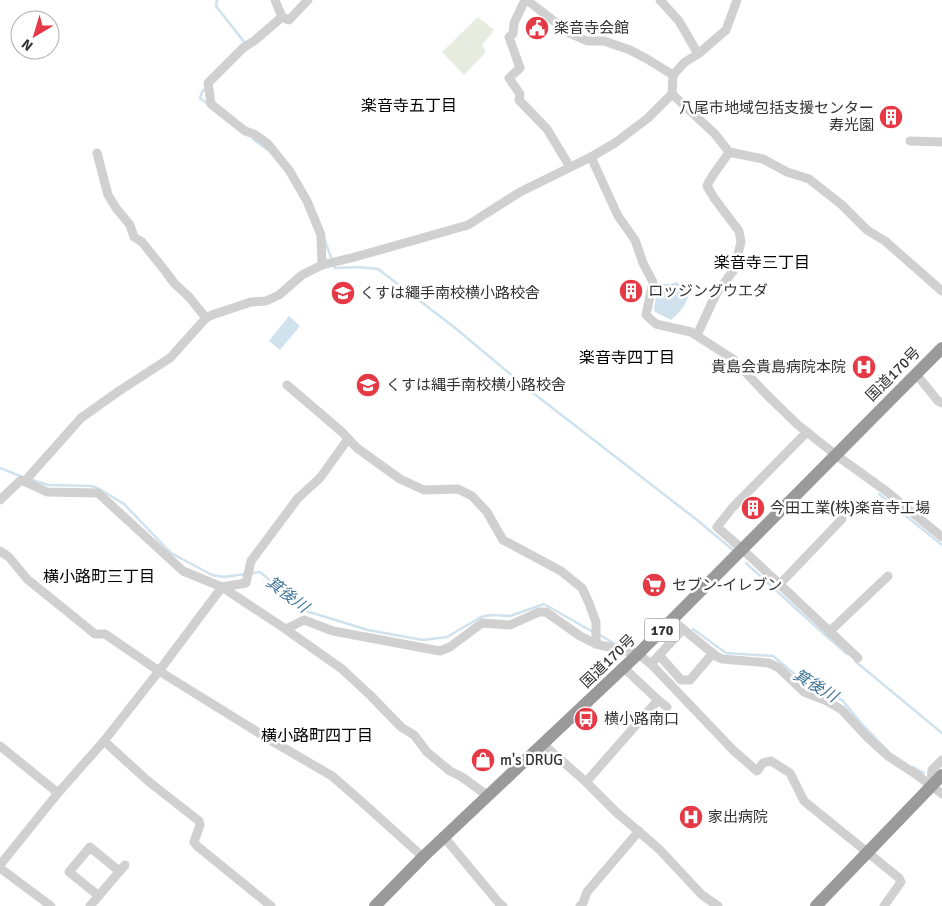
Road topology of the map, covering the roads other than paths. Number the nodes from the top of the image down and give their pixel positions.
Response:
1 (275, 0) edge
2 (308, 0) edge
3 (526, 0) edge
4 (660, 0) edge
5 (737, 0) edge
6 (282, 18) junction
7 (698, 54) junction
8 (673, 75) junction
9 (672, 94) junction
10 (910, 141) dead end
11 (942, 142) edge
12 (97, 152) dead end
13 (729, 152) junction
14 (591, 157) junction
15 (570, 167) junction
16 (322, 265) junction
17 (942, 291) edge
18 (206, 318) junction
19 (697, 335) junction
20 (942, 348) edge
21 (916, 374) junction
22 (287, 385) dead end
23 (942, 403) edge
24 (807, 432) junction
25 (348, 439) junction
26 (836, 455) junction
27 (25, 481) junction
28 (0, 500) edge
29 (842, 519) dead end
30 (942, 538) edge
31 (742, 550) junction
32 (0, 551) edge
33 (888, 576) dead end
34 (779, 585) junction
35 (222, 587) junction
36 (672, 620) junction
37 (286, 629) junction
38 (683, 629) junction
39 (830, 632) junction
40 (596, 644) junction
41 (713, 653) junction
42 (638, 654) junction
43 (659, 655) junction
44 (858, 658) dead end
45 (651, 664) junction
46 (624, 668) junction
47 (159, 671) junction
48 (658, 700) junction
49 (667, 707) dead end
50 (104, 741) junction
51 (543, 744) junction
52 (0, 746) edge
53 (942, 760) edge
54 (942, 775) edge
55 (586, 782) junction
56 (937, 785) edge
57 (58, 793) junction
58 (942, 794) edge
59 (488, 796) junction
60 (639, 831) junction
61 (444, 837) junction
62 (868, 852) junction
63 (424, 857) junction
64 (0, 866) edge
65 (99, 896) junction
66 (51, 906) edge
67 (90, 906) edge
68 (271, 906) edge
69 (375, 906) edge
70 (503, 906) edge
71 (580, 906) edge
72 (718, 906) edge
73 (816, 906) edge
74 (884, 906) edge

1 - 6 street
2 - 6 street
3 - 8 street
3 - 15 street
4 - 7 street
5 - 7 street
6 - 16 street
7 - 8 street
8 - 9 street
9 - 13 street
9 - 14 street
10 - 11 street
12 - 18 street
13 - 17 street
13 - 19 street
14 - 15 street
14 - 19 street
15 - 16 street
16 - 18 street
18 - 27 street
19 - 24 street
20 - 21 highway, 国道170号 / 170
21 - 23 street
21 - 26 highway, 国道170号 / 170
22 - 25 street
24 - 26 street
24 - 31 street
25 - 35 street
25 - 40 street
26 - 30 street
26 - 31 highway, 国道170号 / 170
27 - 28 street
27 - 35 street
29 - 34 street
31 - 34 street
31 - 36 highway, 国道170号 / 170
32 - 47 street
33 - 39 street
34 - 39 street
35 - 37 street
35 - 47 street
36 - 38 street
36 - 42 highway, 国道170号 / 170
37 - 40 street
37 - 59 street
38 - 41 street
38 - 43 street
39 - 44 street
40 - 42 street
41 - 43 street
41 - 56 street
42 - 45 street
42 - 46 highway, 国道170号 / 170
43 - 45 street
45 - 62 street
46 - 48 street
46 - 51 highway, 国道170号 / 170
47 - 50 street
47 - 63 street
48 - 49 street
48 - 55 street
50 - 57 street
50 - 68 street
51 - 55 street
51 - 59 highway, 国道170号 / 170
52 - 57 street
53 - 56 street
54 - 56 highway
55 - 60 street
56 - 58 street
56 - 62 highway
57 - 64 street
59 - 61 highway, 国道170号 / 170
60 - 71 street
60 - 72 street
61 - 63 highway, 国道170号 / 170
61 - 70 street
62 - 73 highway
62 - 74 street
63 - 69 highway, 国道170号 / 170
64 - 66 street
65 - 65 street
65 - 67 street

